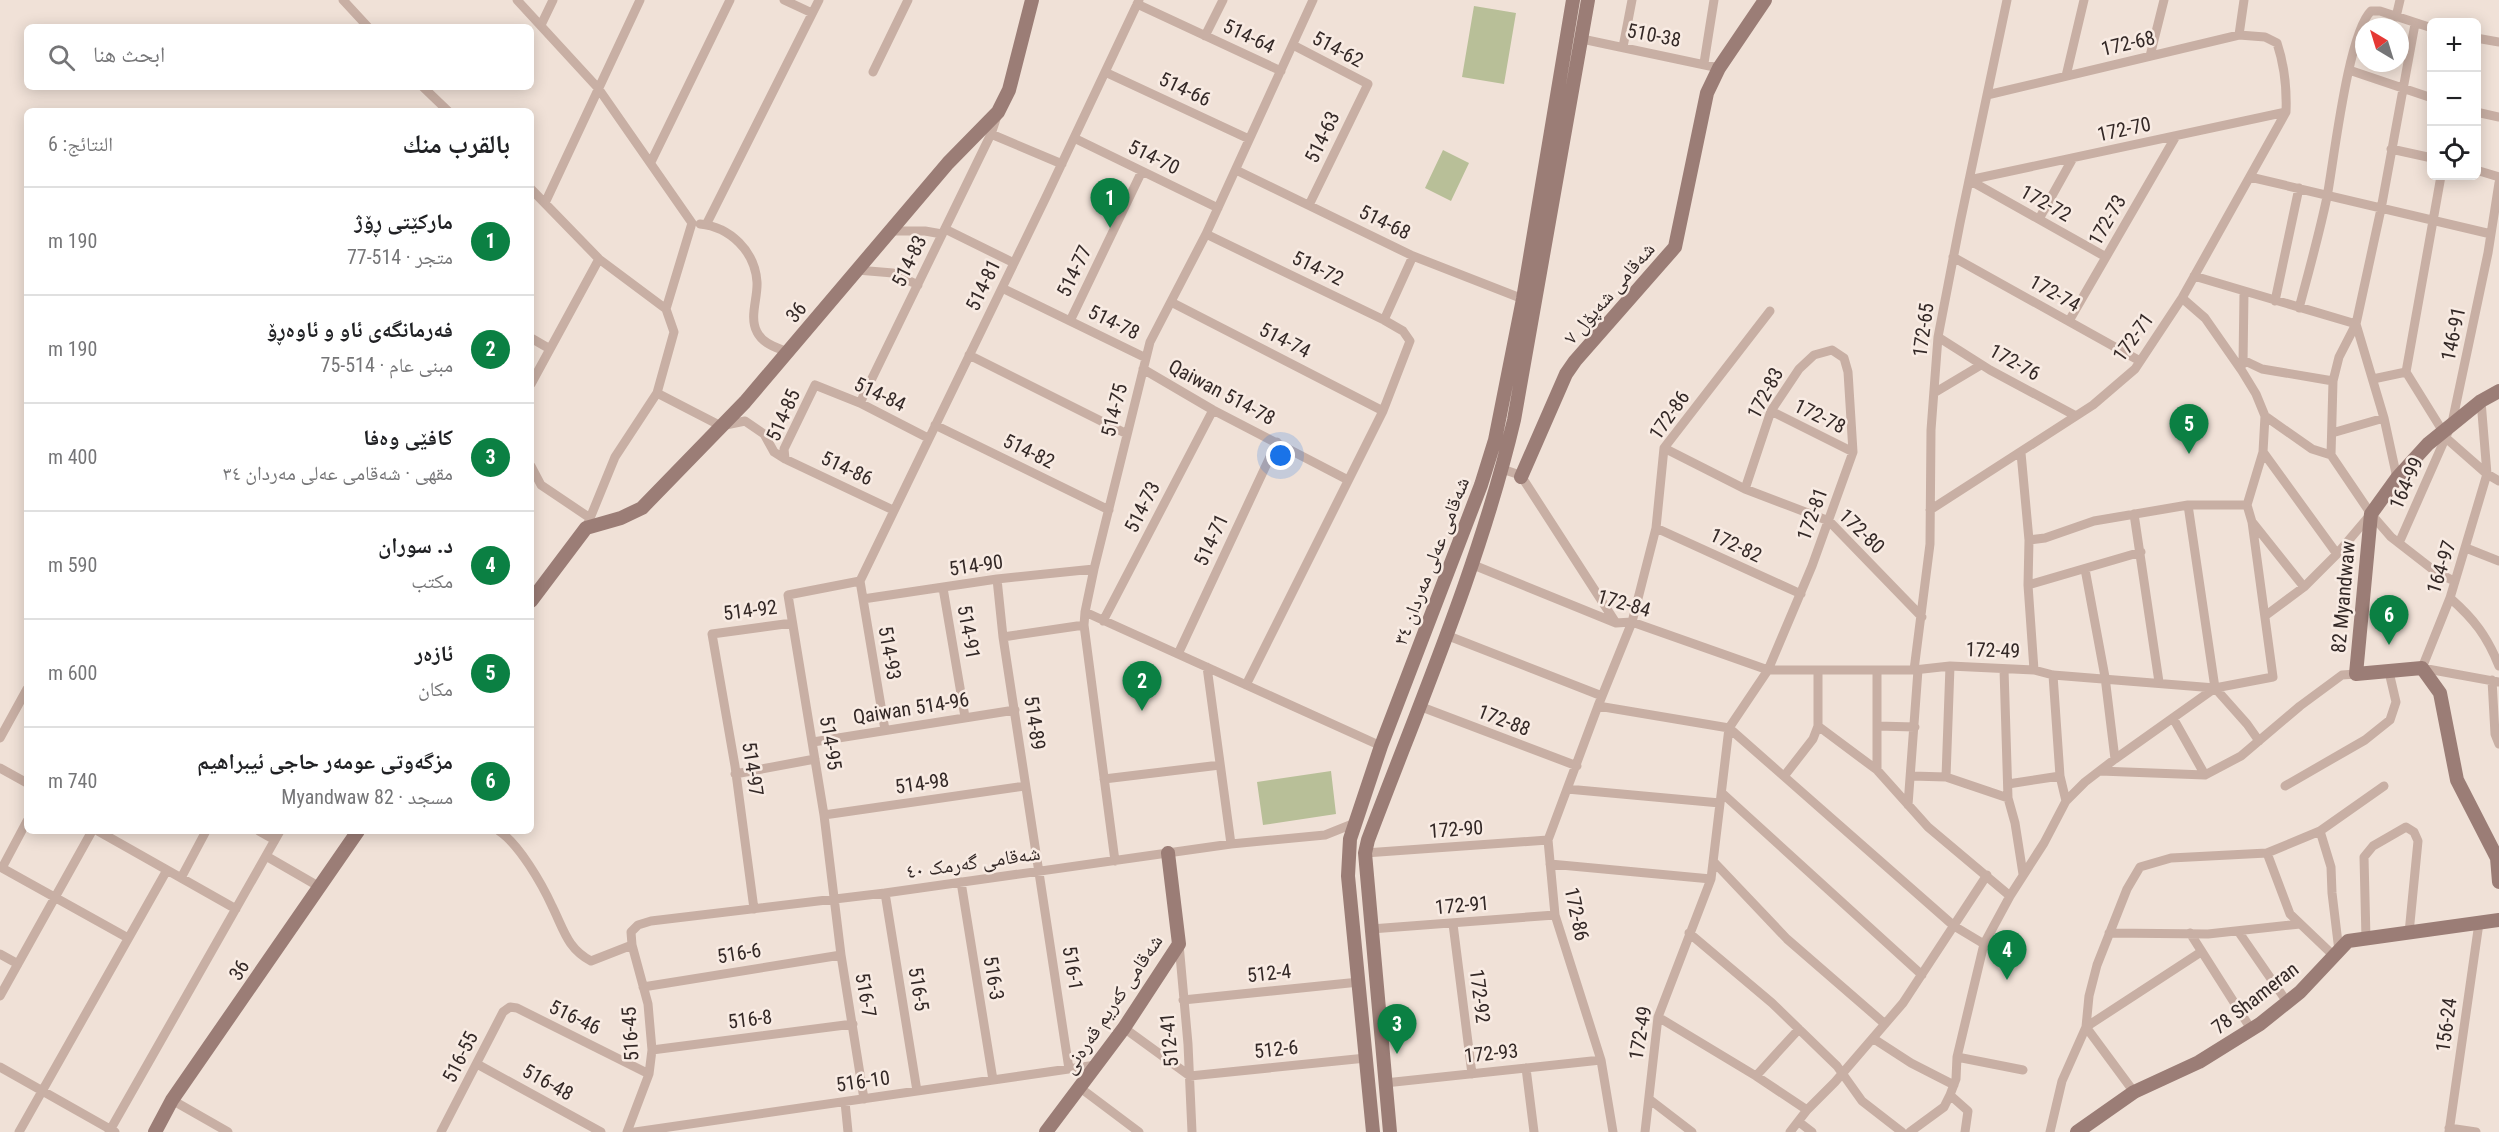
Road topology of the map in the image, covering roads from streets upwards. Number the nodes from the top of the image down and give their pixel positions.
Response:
1 (343, 0) edge
2 (517, 0) edge
3 (553, 0) edge
4 (640, 0) edge
5 (730, 0) edge
6 (784, 0) edge
7 (819, 0) edge
8 (908, 0) edge
9 (1032, 0) edge
10 (1223, 0) edge
11 (1313, 0) edge
12 (1573, 0) edge
13 (1588, 0) edge
14 (1632, 0) edge
15 (1714, 0) edge
16 (1765, 0) edge
17 (2007, 0) edge
18 (2084, 0) edge
19 (2164, 0) edge
20 (2244, 0) edge
21 (2400, 0) edge
22 (1138, 2) edge
23 (812, 13) junction
24 (2396, 17) junction
25 (365, 24) edge
26 (2415, 24) junction
27 (541, 25) junction
28 (2427, 27) edge
29 (2239, 35) junction
30 (1205, 36) junction
31 (1582, 39) junction
32 (2481, 39) edge
33 (2499, 42) edge
34 (1293, 45) junction
35 (1623, 47) junction
36 (2150, 56) junction
37 (1704, 63) junction
38 (1719, 68) junction
39 (1281, 70) junction
40 (2349, 70) junction
41 (873, 72) dead end
42 (1105, 72) junction
43 (2066, 76) junction
44 (1368, 84) joint
45 (598, 88) junction
46 (2402, 89) junction
47 (425, 90) edge
48 (1987, 95) junction
49 (2427, 96) edge
50 (437, 107) edge
51 (998, 112) junction
52 (2286, 112) junction
53 (2481, 113) edge
54 (2499, 117) edge
55 (991, 134) junction
56 (2176, 136) junction
57 (1074, 138) junction
58 (1249, 139) junction
59 (2391, 148) junction
60 (2427, 157) edge
61 (2073, 158) junction
62 (651, 162) junction
63 (1062, 164) junction
64 (1236, 170) junction
65 (1142, 171) junction
66 (2481, 172) edge
67 (2250, 177) junction
68 (2499, 177) edge
69 (1969, 180) junction
70 (2440, 180) edge
71 (2499, 183) edge
72 (2299, 188) junction
73 (534, 192) edge
74 (2327, 194) junction
75 (545, 203) junction
76 (1309, 205) junction
77 (1218, 208) junction
78 (2381, 209) junction
79 (2039, 219) junction
80 (2434, 219) junction
81 (692, 223) junction
82 (706, 225) junction
83 (890, 231) junction
84 (944, 231) junction
85 (1206, 234) junction
86 (2491, 234) junction
87 (1413, 256) junction
88 (1953, 257) junction
89 (2106, 257) junction
90 (599, 259) junction
91 (1014, 263) junction
92 (857, 270) junction
93 (2194, 276) junction
94 (918, 285) junction
95 (1002, 288) junction
96 (2244, 292) junction
97 (2182, 298) junction
98 (1523, 299) junction
99 (2275, 301) junction
100 (1171, 302) junction
101 (2300, 308) junction
102 (666, 309) junction
103 (1770, 312) dead end
104 (1384, 320) junction
105 (1070, 321) junction
106 (2069, 321) junction
107 (2356, 324) junction
108 (1938, 337) junction
109 (534, 340) edge
110 (550, 349) junction
111 (787, 352) junction
112 (969, 355) junction
113 (1814, 355) joint
114 (1146, 358) junction
115 (2243, 360) junction
116 (2140, 361) junction
117 (1982, 365) junction
118 (1143, 369) junction
119 (2242, 371) junction
120 (2406, 372) junction
121 (534, 378) edge
122 (2373, 379) junction
123 (2333, 381) junction
124 (815, 386) joint
125 (2499, 391) edge
126 (657, 393) junction
127 (1934, 393) junction
128 (2481, 401) junction
129 (860, 403) junction
130 (1213, 410) junction
131 (1383, 411) junction
132 (1771, 411) junction
133 (2076, 416) junction
134 (2265, 416) junction
135 (2384, 418) junction
136 (935, 425) junction
137 (721, 426) junction
138 (2447, 430) junction
139 (2332, 433) junction
140 (1127, 434) junction
141 (928, 438) junction
142 (1277, 442) junction
143 (1664, 448) junction
144 (1853, 452) junction
145 (2263, 452) junction
146 (2021, 453) junction
147 (2331, 455) junction
148 (785, 459) junction
149 (1502, 470) junction
150 (534, 472) edge
151 (2487, 474) junction
152 (1521, 477) junction
153 (2397, 478) junction
154 (1348, 480) junction
155 (2499, 481) edge
156 (1745, 489) junction
157 (2188, 504) junction
158 (2247, 505) junction
159 (893, 510) junction
160 (1109, 510) junction
161 (1930, 510) junction
162 (2134, 514) junction
163 (2371, 514) junction
164 (1829, 521) junction
165 (2252, 522) junction
166 (588, 523) junction
167 (1656, 528) junction
168 (2029, 540) junction
169 (2399, 543) junction
170 (2466, 548) junction
171 (2140, 552) junction
172 (2337, 554) junction
173 (2499, 561) edge
174 (1471, 564) junction
175 (1094, 569) junction
176 (2085, 569) junction
177 (997, 579) junction
178 (860, 581) junction
179 (2454, 581) junction
180 (2028, 585) junction
181 (2304, 587) junction
182 (943, 588) junction
183 (1801, 594) junction
184 (534, 597) edge
185 (2450, 598) junction
186 (863, 599) junction
187 (1085, 612) junction
188 (2265, 616) junction
189 (1922, 617) junction
190 (1103, 621) junction
191 (1632, 622) junction
192 (792, 623) junction
193 (1616, 623) junction
194 (1084, 625) junction
195 (712, 634) joint
196 (1446, 635) junction
197 (1003, 637) junction
198 (2495, 644) edge
199 (1178, 654) junction
200 (1950, 666) junction
201 (2499, 666) edge
202 (1207, 667) junction
203 (2422, 668) junction
204 (2004, 669) junction
205 (1768, 670) junction
206 (1818, 670) junction
207 (1877, 670) junction
208 (1916, 670) junction
209 (2034, 670) junction
210 (2389, 672) junction
211 (2356, 674) junction
212 (2053, 675) junction
213 (2105, 677) junction
214 (1407, 680) junction
215 (2495, 681) edge
216 (2159, 682) junction
217 (1246, 685) junction
218 (1426, 686) junction
219 (2215, 688) junction
220 (24, 694) edge
221 (1602, 696) junction
222 (1397, 706) junction
223 (1598, 706) junction
224 (1016, 710) junction
225 (1417, 710) junction
226 (965, 717) junction
227 (2173, 718) junction
228 (1818, 726) junction
229 (1877, 726) junction
230 (1915, 727) junction
231 (1729, 728) junction
232 (885, 730) junction
233 (2497, 733) edge
234 (0, 738) edge
235 (2259, 741) junction
236 (813, 742) junction
237 (2499, 744) edge
238 (1381, 746) junction
239 (815, 759) junction
240 (2115, 759) junction
241 (1220, 765) junction
242 (1577, 766) junction
243 (0, 768) edge
244 (1877, 770) junction
245 (2100, 771) junction
246 (735, 774) junction
247 (2205, 775) junction
248 (1785, 776) junction
249 (1912, 776) junction
250 (2060, 776) junction
251 (1946, 777) junction
252 (1104, 779) junction
253 (24, 781) edge
254 (2008, 784) junction
255 (1025, 786) junction
256 (2285, 786) dead end
257 (2384, 786) dead end
258 (1567, 789) junction
259 (1722, 793) junction
260 (2008, 798) junction
261 (2066, 801) junction
262 (1720, 804) junction
263 (1908, 805) junction
264 (824, 815) junction
265 (1355, 823) junction
266 (24, 827) edge
267 (2320, 831) junction
268 (90, 834) edge
269 (103, 834) edge
270 (204, 834) edge
271 (356, 834) edge
272 (502, 834) edge
273 (277, 835) edge
274 (1324, 835) junction
275 (1350, 839) junction
276 (1548, 840) junction
277 (1231, 844) junction
278 (1168, 853) junction
279 (1365, 853) junction
280 (2267, 853) junction
281 (266, 856) junction
282 (2498, 858) edge
283 (1115, 861) junction
284 (1713, 861) junction
285 (1550, 864) junction
286 (167, 870) junction
287 (1040, 871) junction
288 (2023, 874) junction
289 (1987, 875) junction
290 (181, 878) junction
291 (1711, 879) junction
292 (961, 882) junction
293 (2499, 882) edge
294 (318, 886) junction
295 (885, 893) junction
296 (2010, 896) junction
297 (55, 897) junction
298 (835, 898) junction
299 (236, 909) junction
300 (754, 909) junction
301 (1555, 915) junction
302 (2499, 920) edge
303 (2479, 923) junction
304 (1453, 924) junction
305 (2300, 924) junction
306 (1954, 927) junction
307 (1371, 929) junction
308 (2238, 931) junction
309 (631, 932) joint
310 (1689, 933) junction
311 (2109, 933) junction
312 (2190, 933) junction
313 (2409, 933) junction
314 (128, 938) junction
315 (2366, 939) junction
316 (1179, 944) junction
317 (1984, 944) junction
318 (632, 945) junction
319 (2201, 952) junction
320 (2337, 953) junction
321 (0, 954) edge
322 (841, 955) junction
323 (18, 964) junction
324 (1922, 975) junction
325 (1359, 982) junction
326 (643, 987) junction
327 (0, 996) edge
328 (1183, 1000) junction
329 (2287, 1002) junction
330 (517, 1008) joint
331 (1658, 1017) junction
332 (853, 1024) junction
333 (1885, 1024) junction
334 (2086, 1027) junction
335 (1124, 1028) junction
336 (1799, 1029) junction
337 (2251, 1029) junction
338 (1874, 1039) junction
339 (652, 1050) junction
340 (1957, 1057) junction
341 (1366, 1058) junction
342 (1601, 1059) junction
343 (477, 1064) junction
344 (1096, 1065) junction
345 (0, 1068) edge
346 (1526, 1068) junction
347 (1069, 1069) junction
348 (2024, 1070) dead end
349 (1841, 1073) junction
350 (650, 1074) junction
351 (1472, 1074) junction
352 (1190, 1076) junction
353 (1756, 1076) junction
354 (993, 1080) junction
355 (1385, 1083) junction
356 (1954, 1085) junction
357 (1079, 1088) junction
358 (42, 1091) junction
359 (917, 1091) junction
360 (2134, 1092) junction
361 (1950, 1095) junction
362 (864, 1099) junction
363 (1649, 1099) junction
364 (172, 1100) junction
365 (845, 1102) junction
366 (1807, 1110) junction
367 (1799, 1122) junction
368 (657, 1130) edge
369 (2449, 1130) edge
370 (112, 1131) edge
371 (18, 1132) edge
372 (155, 1132) edge
373 (228, 1132) edge
374 (441, 1132) edge
375 (601, 1132) edge
376 (627, 1132) edge
377 (635, 1132) edge
378 (848, 1132) edge
379 (1046, 1132) edge
380 (1139, 1132) edge
381 (1192, 1132) edge
382 (1373, 1132) edge
383 (1390, 1132) edge
384 (1534, 1132) edge
385 (1613, 1132) edge
386 (1645, 1132) edge
387 (1692, 1132) edge
388 (1790, 1132) edge
389 (1812, 1132) edge
390 (1902, 1132) edge
391 (1910, 1132) edge
392 (1965, 1132) edge
393 (2050, 1132) edge
394 (2077, 1132) edge
395 (2476, 1132) edge

1 - 25 street
2 - 27 street
3 - 27 street
4 - 45 street
5 - 62 street
6 - 23 street
7 - 23 street
8 - 41 street
9 - 51 street, 36
10 - 30 street
11 - 34 street, 514-75
12 - 98 street, شەقامی عەلی مەردان ٣٤
13 - 31 street, شەقامی عەلی مەردان ٣٤
14 - 35 street
15 - 37 street
16 - 38 street, شەقامی شەپۆل ٧
17 - 48 street, 172-65
18 - 43 street
19 - 36 street
20 - 29 street
21 - 24 street
22 - 30 street, 514-64
22 - 42 street, 514-81
23 - 82 street
24 - 26 street
24 - 40 street
26 - 28 street
26 - 46 street
27 - 45 street
29 - 36 street, 172-68
29 - 52 street, 172-68
30 - 39 street, 514-64
31 - 35 street, 510-38
31 - 149 street, شەقامی عەلی مەردان ٣٤
32 - 33 street
34 - 39 street, 514-75
34 - 44 street, 514-62
35 - 37 street, 510-38
36 - 43 street, 172-68
37 - 38 street, 510-38
38 - 152 street, شەقامی شەپۆل ٧
39 - 58 street, 514-75
40 - 46 street
40 - 74 street
42 - 57 street, 514-81
42 - 58 street, 514-66
43 - 48 street, 172-68
44 - 76 street, 514-63
45 - 62 street
45 - 75 street
46 - 49 street
46 - 59 street
47 - 50 street
48 - 69 street, 172-65
51 - 55 street, 514-83
51 - 83 street, 36
52 - 56 street, 172-70
52 - 67 street, 172-71
53 - 54 street
55 - 63 street
55 - 84 street, 514-83
56 - 61 street, 172-70
56 - 89 street, 172-73
57 - 63 street, 514-81
57 - 65 street, 514-70
58 - 64 street, 514-75
59 - 60 street
59 - 78 street
61 - 69 street, 172-70
61 - 79 street
62 - 81 street
63 - 91 street, 514-81
64 - 76 street, 514-68
64 - 77 street, 514-75
65 - 77 street, 514-70
65 - 105 street, 514-77
66 - 68 street
67 - 72 street
67 - 93 street, 172-71
69 - 79 street, 172-72
69 - 88 street, 172-65
70 - 80 street
71 - 86 street, 146-91
72 - 74 street
72 - 99 street
73 - 75 street
74 - 78 street
74 - 101 street
75 - 90 street
76 - 87 street, 514-68
77 - 85 street, 514-75
78 - 80 street
78 - 107 street
79 - 89 street, 172-72
80 - 86 street
80 - 120 street
81 - 82 street
81 - 102 street
82 - 111 street
83 - 84 street
83 - 92 street, 36
84 - 91 street
84 - 94 street, 514-83
85 - 100 street, 514-75
85 - 104 street, 514-72
86 - 138 street, 146-91
87 - 98 street, 514-68
87 - 104 street
88 - 106 street, 172-74
88 - 108 street, 172-65
89 - 106 street, 172-73
90 - 102 street
90 - 110 street
91 - 95 street, 514-81
92 - 94 street
92 - 111 street, 36
93 - 96 street
93 - 97 street, 172-71
94 - 129 street, 514-83
95 - 105 street, 514-78
95 - 112 street, 514-81
96 - 99 street
96 - 115 street
97 - 116 street, 172-71
97 - 119 street
98 - 214 street, شەقامی عەلی مەردان ٣٤
99 - 101 street
100 - 114 street, 514-75
100 - 131 street, 514-74
101 - 107 street
102 - 126 street
103 - 143 street, 172-86
104 - 131 street, 514-72
105 - 114 street, 514-78
106 - 116 street, 172-74
107 - 122 street
107 - 123 street
108 - 117 street, 172-76
108 - 127 street, 172-65
109 - 110 street
110 - 121 street
111 - 137 street, 36
112 - 136 street, 514-81
112 - 140 street
113 - 132 street, 172-83
113 - 144 street, 172-81
114 - 118 street, 514-75
115 - 119 street
115 - 123 street
116 - 133 street, 172-71
117 - 127 street
117 - 133 street, 172-76
118 - 130 street, Qaiwan 514-78
118 - 140 street, 514-75
119 - 134 street
120 - 122 street
120 - 138 street
122 - 135 street
123 - 139 street
124 - 129 street, 514-84
124 - 148 street, 514-85
125 - 128 street
126 - 137 street
126 - 166 street
127 - 161 street, 172-65
128 - 138 street
128 - 151 street
129 - 141 street, 514-84
130 - 142 street, Qaiwan 514-78
130 - 190 street, 514-73
131 - 154 street
132 - 144 street, 172-78
132 - 156 street, 172-83
133 - 146 street, 172-71
134 - 145 street
134 - 147 street
135 - 139 street
135 - 153 street
136 - 141 street, 514-81
136 - 160 street, 514-82
137 - 148 street
137 - 166 street, 36
138 - 151 street
138 - 153 street
138 - 169 street, 164-99
139 - 147 street
140 - 160 street, 514-75
141 - 159 street, 514-81
142 - 154 street, Qaiwan 514-78
142 - 199 street, 514-71
143 - 156 street, 172-80
143 - 167 street, 172-86
144 - 164 street, 172-81
145 - 158 street
145 - 172 street
146 - 161 street, 172-71
146 - 168 street
147 - 163 street
148 - 159 street, 514-86
149 - 152 street
149 - 174 street, شەقامی عەلی مەردان ٣٤
150 - 166 street
151 - 155 street
151 - 170 street, 164-97
152 - 193 street
153 - 163 street
154 - 217 street
156 - 164 street, 172-80
157 - 158 street
157 - 162 street
157 - 219 street
158 - 165 street
159 - 178 street, 514-81
160 - 175 street, 514-75
161 - 189 street, 172-65
162 - 168 street
162 - 171 street
163 - 169 street
163 - 172 street
163 - 211 street, 82 Myandwaw
164 - 183 street, 172-81
164 - 189 street, 172-80
165 - 181 street
165 - 188 street
166 - 184 street
167 - 183 street, 172-82
167 - 191 street, 172-86
168 - 180 street
169 - 179 street
170 - 173 street
170 - 179 street, 164-97
171 - 176 street
171 - 216 street
172 - 181 street
174 - 193 street, 172-84
174 - 196 street, شەقامی عەلی مەردان ٣٤
175 - 177 street, 514-90
175 - 187 street, 514-75
176 - 180 street
176 - 213 street
177 - 182 street, 514-90
177 - 197 street, 514-89
178 - 186 street, 514-93
178 - 192 street, 514-95
179 - 185 street, 164-97
180 - 209 street
181 - 188 street
182 - 186 street, 514-90
182 - 226 street, 514-91
183 - 205 street, 172-81
185 - 198 street
185 - 203 street, 164-97
186 - 232 street, 514-93
187 - 190 street
187 - 194 street, 514-75
188 - 219 street
189 - 208 street, 172-65
190 - 199 street
191 - 193 street, 172-84
191 - 205 street, 172-84
191 - 221 street, 172-86
192 - 195 street, 514-92
192 - 236 street, 514-95
194 - 197 street
194 - 252 street, 514-75
195 - 246 street, 514-97
196 - 218 street, شەقامی عەلی مەردان ٣٤
196 - 221 street
197 - 224 street, 514-89
198 - 201 street
199 - 202 street
200 - 204 street, 172-49
200 - 208 street, 172-49
200 - 251 street
202 - 217 street
202 - 241 street
203 - 210 street, 82 Myandwaw
203 - 215 street
203 - 282 street
204 - 209 street, 172-49
204 - 254 street
205 - 206 street, 172-49
205 - 231 street, 172-81
206 - 207 street, 172-49
206 - 228 street
207 - 208 street, 172-49
207 - 229 street
208 - 230 street, 172-65
209 - 212 street, 172-49
210 - 211 street, 82 Myandwaw
210 - 256 street
211 - 235 street
212 - 213 street, 172-49
212 - 250 street
213 - 216 street, 172-49
213 - 240 street
214 - 218 street
214 - 222 street, شەقامی عەلی مەردان ٣٤
215 - 233 street
216 - 219 street, 172-49
217 - 238 street
218 - 225 street, شەقامی عەلی مەردان ٣٤
219 - 227 street
219 - 235 street
220 - 234 street
221 - 223 street, 172-86
222 - 225 street
222 - 238 street, شەقامی عەلی مەردان ٣٤
223 - 231 street
223 - 242 street, 172-86
224 - 226 street, Qaiwan 514-96
224 - 255 street, 514-89
225 - 242 street, 172-88
225 - 279 street, شەقامی عەلی مەردان ٣٤
226 - 232 street, Qaiwan 514-96
227 - 240 street
227 - 247 street
228 - 244 street
228 - 248 street
229 - 230 street
229 - 244 street
230 - 249 street, 172-65
231 - 248 street
231 - 259 street, 172-49
232 - 236 street, Qaiwan 514-96
233 - 237 street
235 - 247 street
236 - 239 street, 514-95
238 - 265 street, شەقامی عەلی مەردان ٣٤
239 - 246 street
239 - 264 street, 514-95
240 - 245 street
241 - 252 street
241 - 277 street
242 - 258 street, 172-86
243 - 253 street
244 - 263 street
245 - 247 street
245 - 261 street
246 - 300 street, 514-97
248 - 306 street
249 - 251 street
249 - 263 street, 172-65
250 - 254 street
250 - 261 street
251 - 260 street
252 - 283 street, 514-75
254 - 260 street
255 - 264 street, 514-98
255 - 287 street, 514-89
257 - 267 street
258 - 262 street
258 - 276 street, 172-86
259 - 262 street, 172-49
259 - 324 street
260 - 288 street
261 - 288 street
262 - 284 street, 172-49
263 - 289 street
264 - 298 street, 514-95
265 - 274 street, شەقامی گەرمک ٤٠
265 - 275 street, شەقامی عەلی مەردان ٣٤
266 - 297 street
267 - 280 street
267 - 320 street
268 - 297 street
269 - 286 street
270 - 290 street
271 - 294 street, 36
272 - 318 street
273 - 281 street
274 - 275 street, شەقامی گەرمک ٤٠
274 - 277 street, شەقامی گەرمک ٤٠
275 - 325 street, شەقامی عەلی مەردان ٣٤
276 - 279 street, 172-90
276 - 285 street, 172-86
277 - 278 street, شەقامی گەرمک ٤٠
278 - 283 street, شەقامی گەرمک ٤٠
278 - 316 street, شەقامی کەریم قەرەنی
279 - 307 street, شەقامی عەلی مەردان ٣٤
280 - 305 street
280 - 311 street
281 - 294 street
281 - 299 street
282 - 293 street
283 - 287 street, شەقامی گەرمک ٤٠
284 - 291 street, 172-49
284 - 333 street
285 - 291 street
285 - 301 street, 172-86
286 - 290 street
286 - 314 street
287 - 292 street, شەقامی گەرمک ٤٠
287 - 347 street, 516-1
288 - 296 street
289 - 296 street
289 - 306 street
290 - 299 street
291 - 310 street, 172-49
292 - 295 street, شەقامی گەرمک ٤٠
292 - 354 street, 516-3
294 - 364 street, 36
295 - 298 street, شەقامی گەرمک ٤٠
295 - 359 street, 516-5
296 - 317 street
297 - 314 street
297 - 323 street
298 - 300 street, شەقامی گەرمک ٤٠
298 - 322 street, 516-7
299 - 370 street
300 - 309 street, شەقامی گەرمک ٤٠
301 - 304 street, 172-91
301 - 342 street, 172-86
302 - 303 street, 78 Shameran
303 - 313 street, 78 Shameran
303 - 369 street, 156-24
304 - 307 street, 172-91
304 - 351 street, 172-92
305 - 308 street
305 - 320 street
306 - 317 street
306 - 324 street
307 - 355 street, شەقامی عەلی مەردان ٣٤
308 - 312 street
308 - 329 street
309 - 318 street, 516-45
310 - 331 street, 172-49
310 - 336 street
311 - 312 street
311 - 334 street
312 - 319 street
313 - 315 street, 78 Shameran
313 - 315 street
314 - 358 street
315 - 320 street, 78 Shameran
316 - 328 street, 512-41
316 - 335 street, شەقامی کەریم قەرەنی
317 - 340 street
318 - 326 street, 516-45
319 - 334 street
319 - 337 street
320 - 329 street, 78 Shameran
321 - 323 street
322 - 326 street, 516-6
322 - 332 street, 516-7
323 - 327 street
324 - 333 street
325 - 328 street, 512-4
325 - 341 street, شەقامی عەلی مەردان ٣٤
326 - 339 street, 516-45
328 - 352 street, 512-41
329 - 337 street, 78 Shameran
330 - 343 street, 516-55
330 - 350 street, 516-46
331 - 353 street
331 - 363 street, 172-49
332 - 339 street, 516-8
332 - 362 street, 516-7
333 - 338 street
334 - 360 street
334 - 393 street
335 - 344 street, شەقامی کەریم قەرەنی
335 - 352 street
336 - 349 street
336 - 353 street
337 - 360 street, 78 Shameran
338 - 349 street
338 - 356 street
339 - 350 street, 516-45
340 - 348 street
340 - 356 street
341 - 352 street, 512-6
341 - 382 street, شەقامی عەلی مەردان ٣٤
342 - 346 street, 172-93
342 - 385 street, 172-86
343 - 374 street, 516-55
343 - 375 street, 516-48
344 - 347 street, 516-10
344 - 357 street, شەقامی کەریم قەرەنی
345 - 358 street
346 - 351 street, 172-93
346 - 384 street
347 - 354 street, 516-10
349 - 366 street
349 - 390 street
350 - 376 street, 516-45
351 - 355 street, 172-93
352 - 381 street, 512-41
353 - 366 street
354 - 359 street, 516-10
355 - 383 street, شەقامی عەلی مەردان ٣٤
356 - 361 street
357 - 379 street, شەقامی کەریم قەرەنی
357 - 380 street
358 - 370 street
358 - 371 street
359 - 362 street, 516-10
360 - 394 street, 78 Shameran
361 - 391 street
361 - 392 street
362 - 365 street, 516-10
363 - 386 street, 172-49
363 - 387 street
364 - 372 street, 36
364 - 373 street
365 - 368 street, 516-10
365 - 378 street
366 - 367 street
367 - 388 street
367 - 389 street
368 - 377 street, 516-10
369 - 395 street

